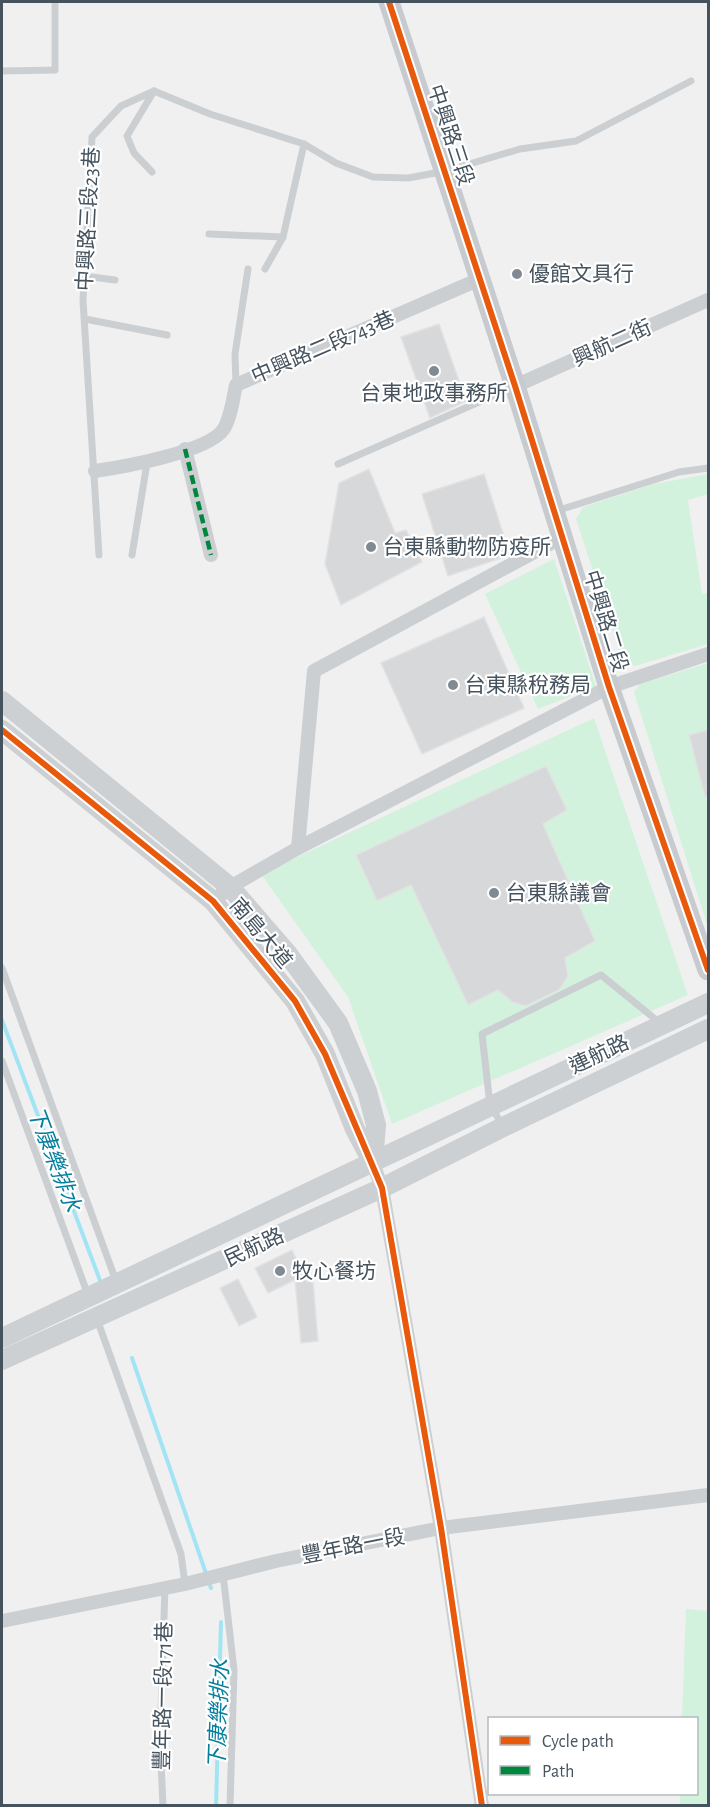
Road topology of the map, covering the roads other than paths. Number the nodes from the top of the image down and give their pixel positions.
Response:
1 (55, 2) edge
2 (389, 2) edge
3 (2, 70) edge
4 (692, 81) dead end
5 (154, 91) junction
6 (304, 144) junction
7 (446, 171) junction
8 (152, 172) dead end
9 (209, 234) dead end
10 (284, 237) junction
11 (248, 269) dead end
12 (265, 269) dead end
13 (84, 276) junction
14 (480, 279) junction
15 (115, 280) dead end
16 (708, 300) edge
17 (85, 320) junction
18 (167, 335) dead end
19 (236, 385) junction
20 (515, 386) junction
21 (185, 449) junction
22 (147, 463) junction
23 (338, 464) dead end
24 (708, 468) edge
25 (95, 471) junction
26 (554, 511) junction
27 (562, 537) junction
28 (99, 555) dead end
29 (132, 555) dead end
30 (211, 555) dead end
31 (708, 654) edge
32 (609, 687) junction
33 (2, 701) edge
34 (2, 730) edge
35 (298, 848) junction
36 (230, 887) junction
37 (213, 902) junction
38 (2, 968) edge
39 (708, 970) edge
40 (708, 1003) edge
41 (662, 1024) junction
42 (708, 1029) edge
43 (2, 1061) edge
44 (490, 1105) junction
45 (503, 1127) junction
46 (373, 1163) junction
47 (382, 1188) junction
48 (117, 1283) junction
49 (89, 1296) junction
50 (97, 1318) junction
51 (2, 1338) edge
52 (2, 1360) edge
53 (708, 1495) edge
54 (441, 1528) junction
55 (223, 1574) junction
56 (185, 1584) junction
57 (165, 1587) junction
58 (2, 1622) edge
59 (163, 1806) edge
60 (230, 1806) edge
61 (482, 1806) edge

1 - 3 lane
2 - 7 main road, 中興路三段
4 - 7 lane
5 - 6 lane
5 - 8 lane
5 - 13 lane, 中興路三段23巷
6 - 7 lane
6 - 10 lane
7 - 14 main road, 中興路三段
9 - 10 lane
10 - 12 lane
11 - 19 lane
13 - 15 lane
13 - 17 lane, 中興路三段23巷
14 - 19 street, 中興路二段743巷
14 - 20 main road, 中興路二段
16 - 20 street, 興航二街
17 - 18 lane
17 - 25 lane, 中興路三段23巷
19 - 21 street, 中興路二段743巷
20 - 23 lane
20 - 26 main road, 中興路二段
21 - 22 street, 中興路二段743巷
21 - 30 street
22 - 25 street, 中興路二段743巷
22 - 29 lane
24 - 26 lane
25 - 28 lane, 中興路三段23巷
26 - 27 main road, 中興路二段
27 - 32 main road, 中興路二段
27 - 35 street
31 - 32 street
32 - 35 street
32 - 39 main road, 中興路二段
33 - 36 street, 南島大道
34 - 37 street, 南島大道
35 - 36 street
36 - 37 street
36 - 46 street, 南島大道
37 - 46 street, 南島大道
38 - 48 lane
40 - 41 street, 連航路
41 - 44 street, 連航路
41 - 44 lane
42 - 45 street, 連航路
43 - 49 lane
44 - 45 lane
44 - 46 street, 民航路
45 - 47 street, 民航路
46 - 47 street
46 - 48 street, 民航路
47 - 50 street, 民航路
47 - 54 street
48 - 49 street, 民航路
49 - 50 lane
49 - 51 street, 民航路
50 - 52 street, 民航路
50 - 56 lane
53 - 54 street, 豐年路一段
54 - 55 street, 豐年路一段
54 - 61 street
55 - 56 street, 豐年路一段
55 - 60 lane
56 - 57 street, 豐年路一段
57 - 58 street, 豐年路一段
57 - 59 lane, 豐年路一段171巷

